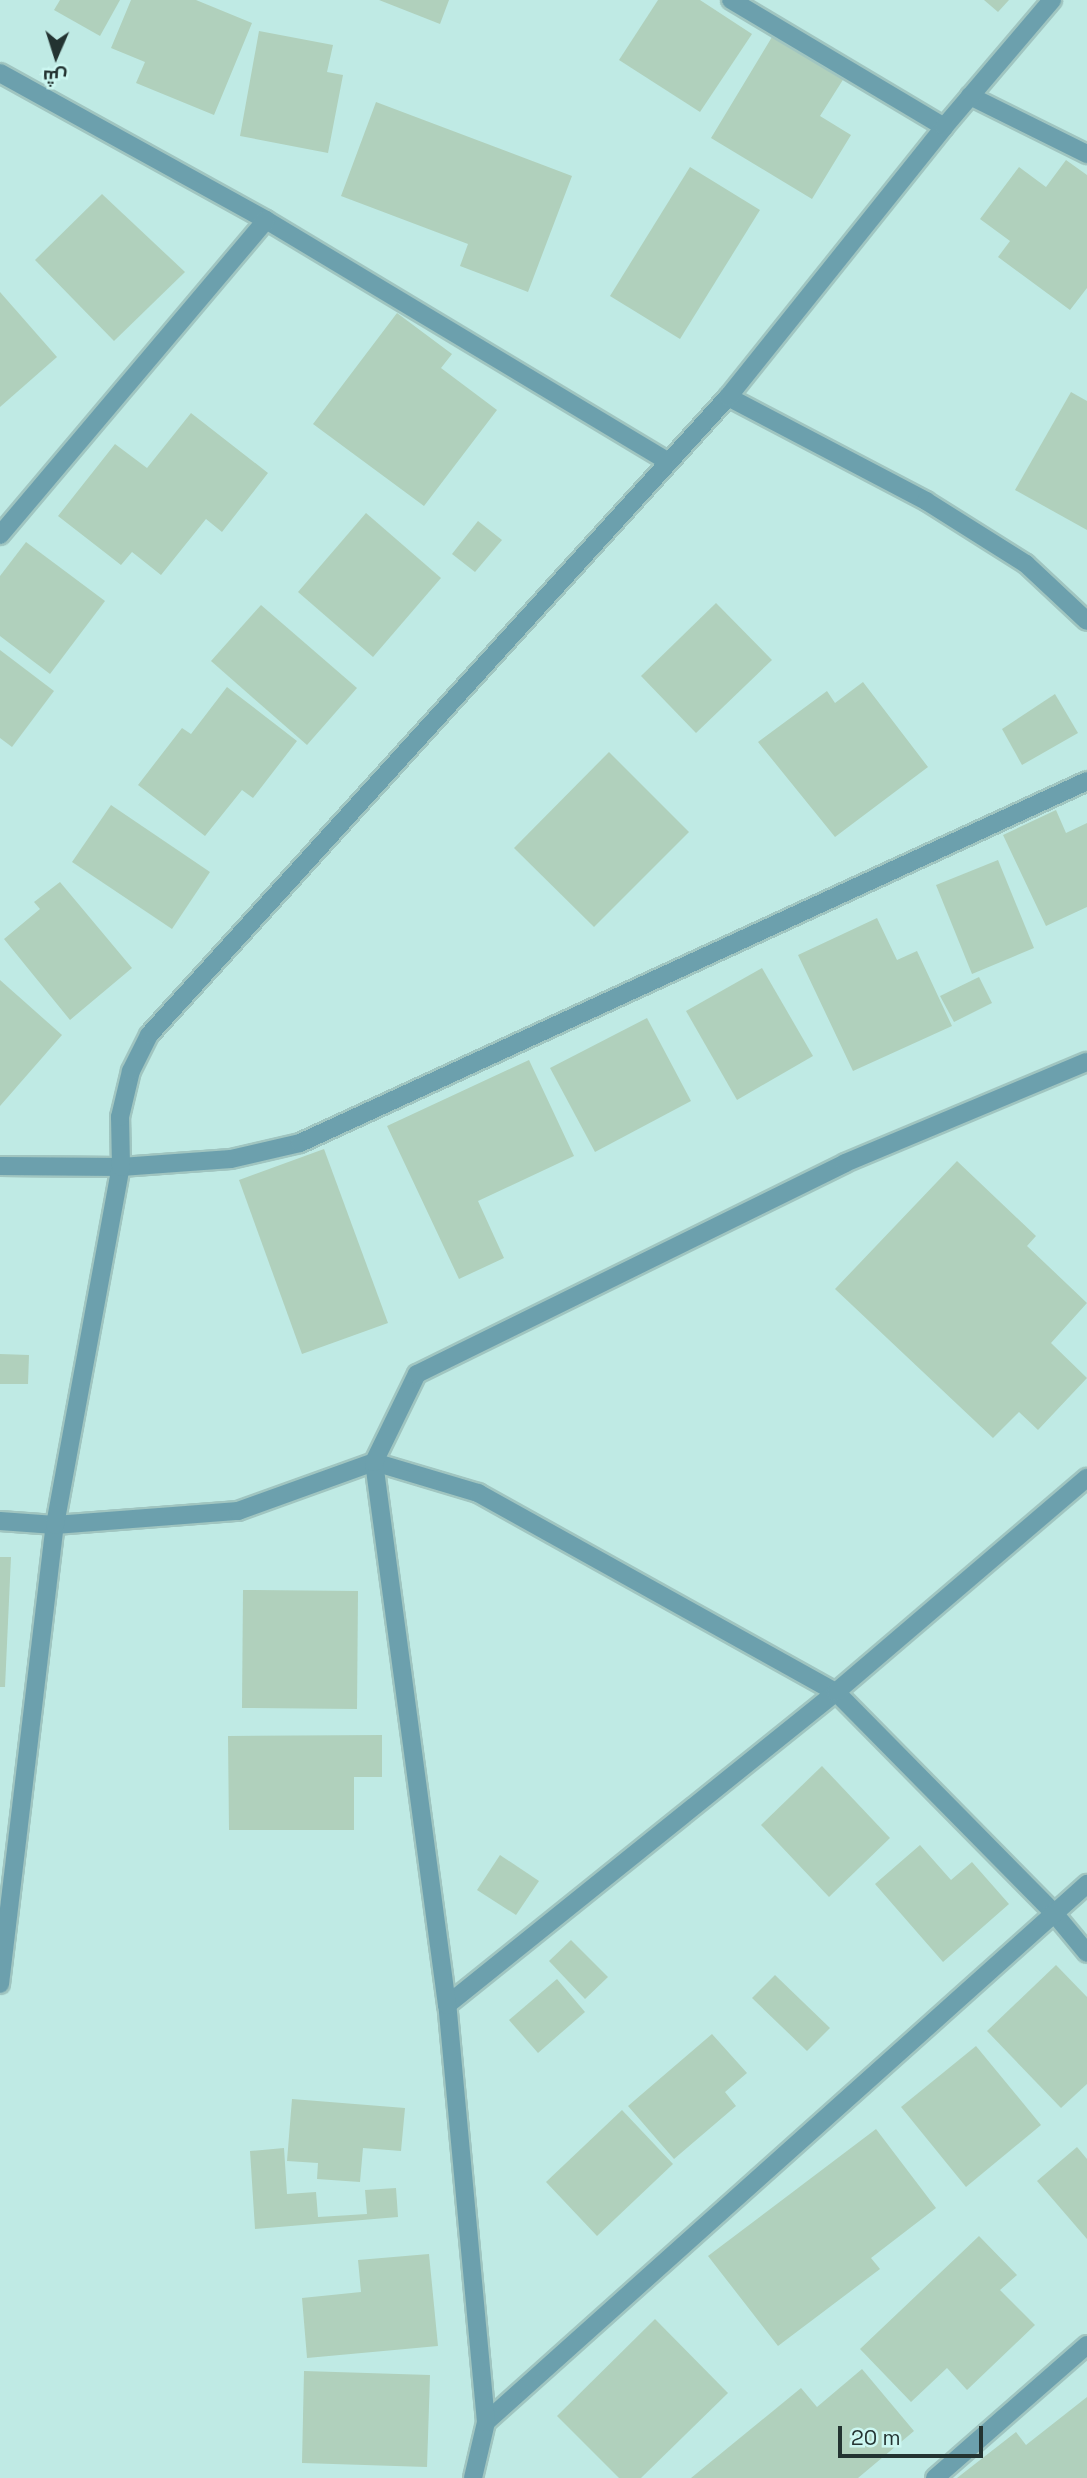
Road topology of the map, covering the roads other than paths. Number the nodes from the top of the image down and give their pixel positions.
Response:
1 (731, 0) edge
2 (1052, 0) edge
3 (0, 73) edge
4 (970, 96) junction
5 (944, 127) junction
6 (1087, 153) edge
7 (266, 220) junction
8 (728, 397) junction
9 (666, 460) junction
10 (0, 535) edge
11 (1087, 621) edge
12 (1087, 781) edge
13 (1087, 1062) edge
14 (0, 1166) edge
15 (121, 1167) junction
16 (374, 1462) junction
17 (1087, 1478) edge
18 (0, 1521) edge
19 (55, 1525) junction
20 (836, 1692) junction
21 (1087, 1884) edge
22 (1054, 1912) junction
23 (2, 1953) edge
24 (1087, 1954) edge
25 (0, 1984) edge
26 (447, 2005) junction
27 (1087, 2345) edge
28 (486, 2422) junction
29 (473, 2478) edge
30 (935, 2478) edge

1 - 5 street
2 - 4 street
3 - 7 street
4 - 5 street
4 - 6 street
5 - 8 street
7 - 9 street
7 - 10 street
8 - 9 street
8 - 11 street
9 - 15 street
12 - 15 street
13 - 16 street
14 - 15 street
15 - 19 street
16 - 19 street
16 - 20 street
16 - 26 street
17 - 20 street
18 - 19 street
19 - 23 street
20 - 22 street
20 - 26 street
21 - 22 street
22 - 24 street
22 - 28 street
23 - 25 street
26 - 28 street
27 - 30 street
28 - 29 street

